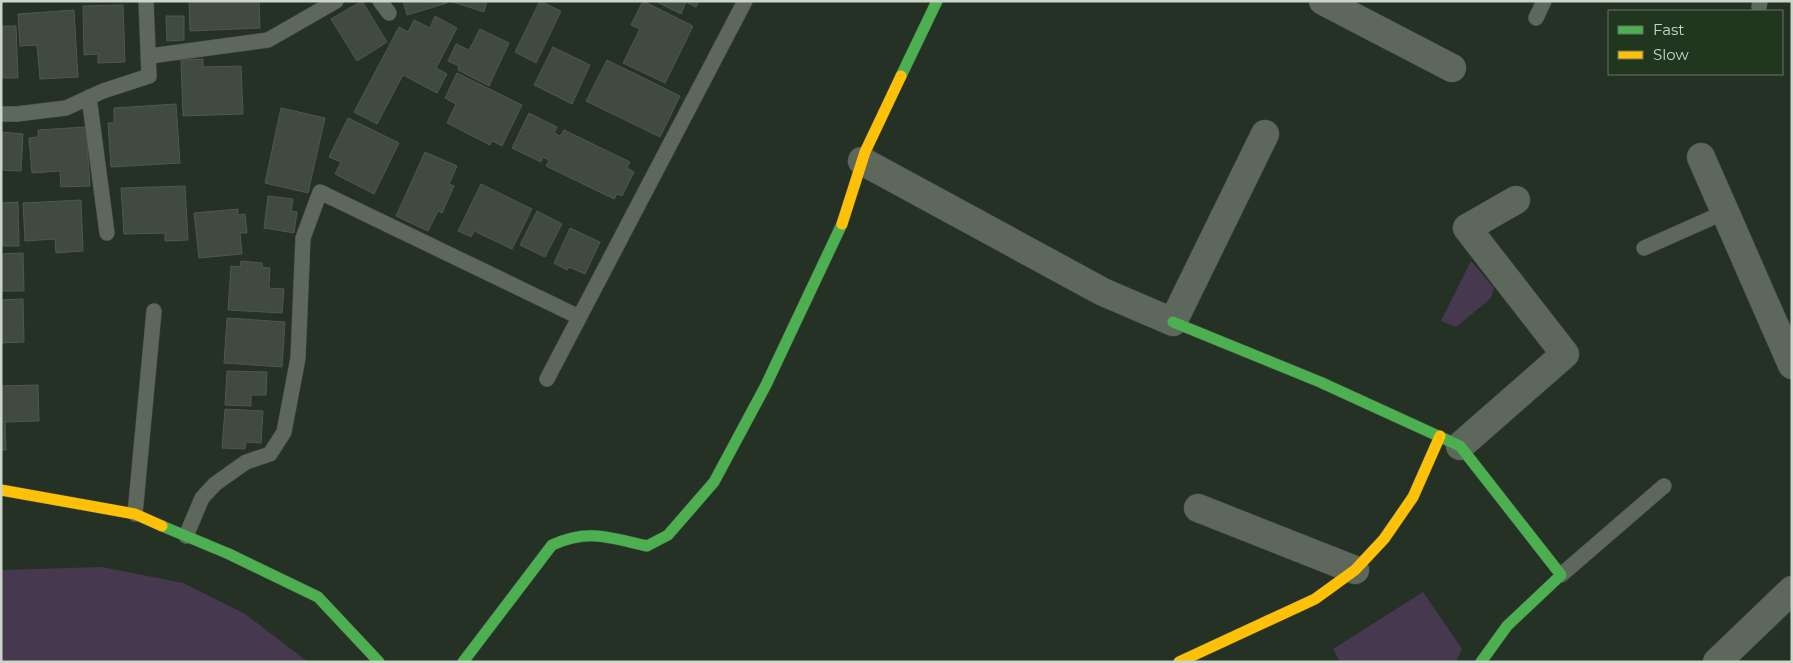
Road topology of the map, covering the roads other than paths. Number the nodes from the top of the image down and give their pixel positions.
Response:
1 (146, 1) edge
2 (336, 1) edge
3 (745, 1) edge
4 (938, 1) edge
5 (1323, 1) edge
6 (1544, 1) edge
7 (1536, 18) dead end
8 (150, 56) junction
9 (1452, 68) dead end
10 (89, 97) junction
11 (1, 114) edge
12 (1265, 134) dead end
13 (1701, 157) dead end
14 (862, 160) junction
15 (1516, 200) dead end
16 (1725, 212) junction
17 (107, 233) dead end
18 (1644, 248) dead end
19 (154, 311) dead end
20 (579, 317) junction
21 (1173, 322) junction
22 (1792, 365) edge
23 (547, 379) dead end
24 (1450, 441) junction
25 (1664, 486) dead end
26 (1, 490) edge
27 (1198, 508) dead end
28 (135, 514) junction
29 (186, 536) junction
30 (1355, 570) junction
31 (1561, 575) junction
32 (1792, 590) edge
33 (379, 662) edge
34 (463, 662) edge
35 (1179, 662) edge
36 (1481, 662) edge
37 (1717, 662) edge

1 - 8 lane
2 - 8 lane
3 - 20 lane
4 - 14 street
5 - 9 street
6 - 7 lane
8 - 10 lane
10 - 11 lane
10 - 17 lane
12 - 21 street
13 - 16 street
14 - 21 street
14 - 34 street
15 - 24 street
16 - 18 lane
16 - 22 street
19 - 28 lane
20 - 23 lane
20 - 29 lane
21 - 24 street
24 - 30 street
24 - 31 street
25 - 31 lane
26 - 28 street
27 - 30 street
28 - 29 street
29 - 33 street
30 - 35 street
31 - 36 street
32 - 37 street

